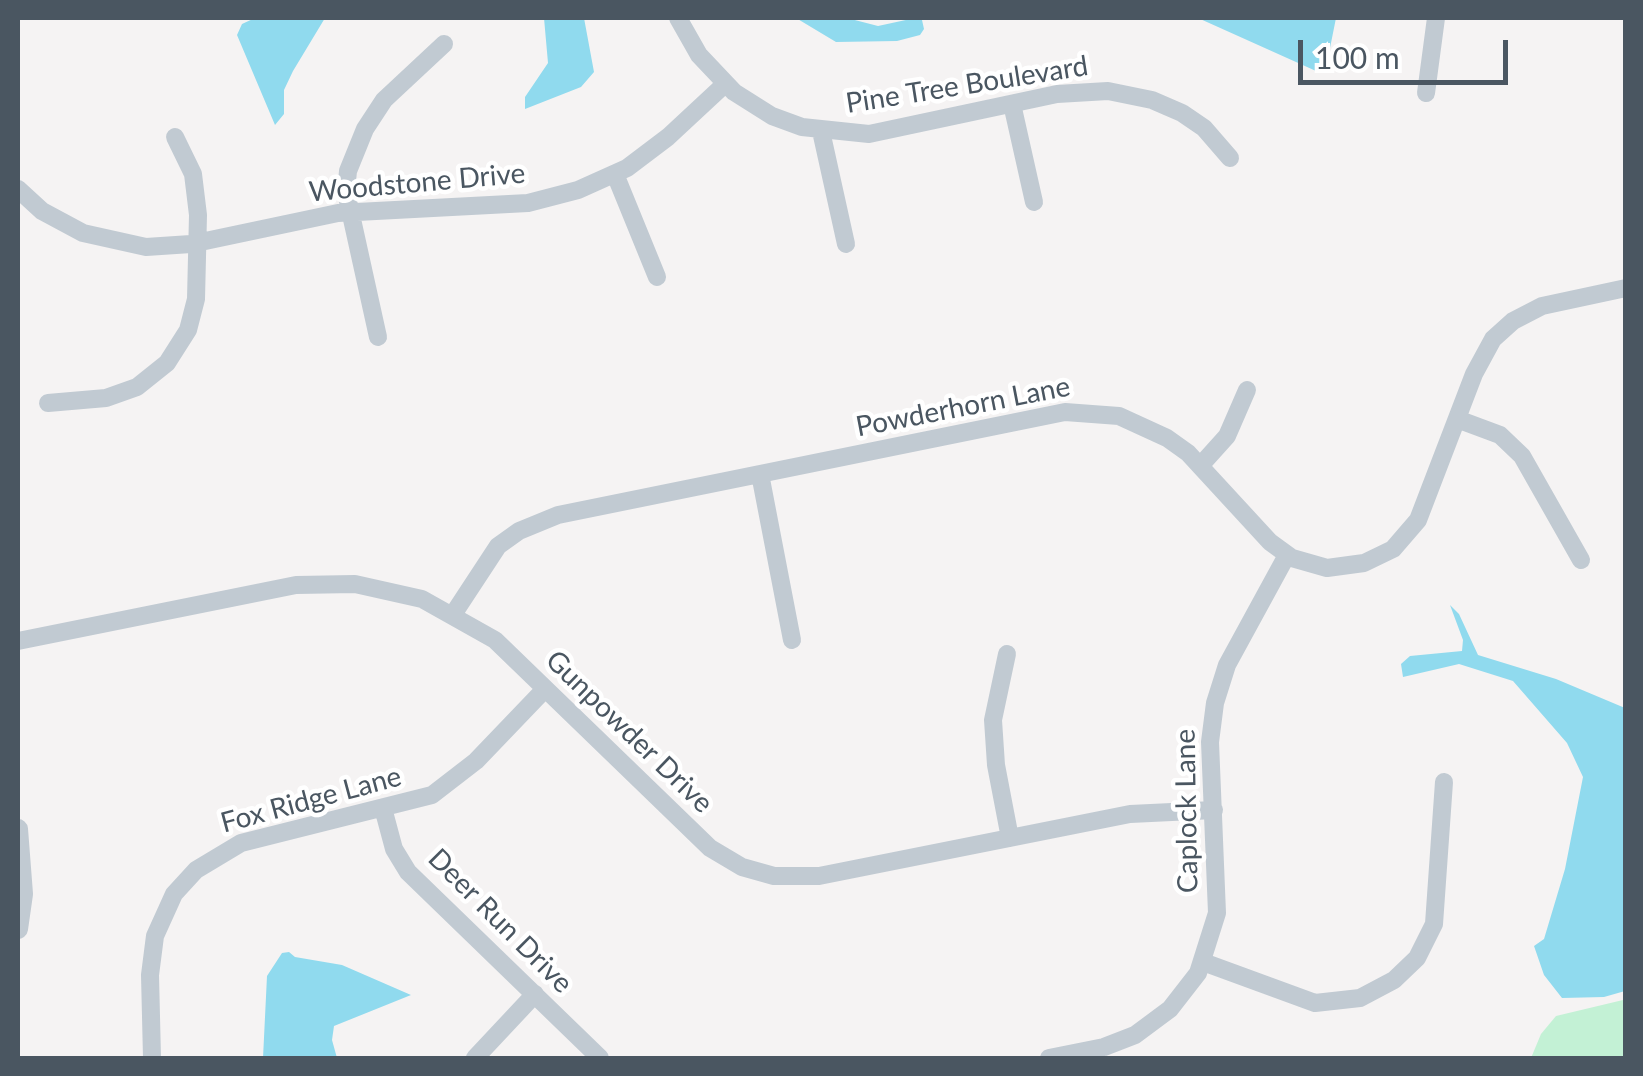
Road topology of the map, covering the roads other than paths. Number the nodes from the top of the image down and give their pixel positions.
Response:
1 (678, 18) edge
2 (1436, 18) edge
3 (444, 44) dead end
4 (725, 84) junction
5 (1426, 93) dead end
6 (1012, 104) junction
7 (822, 132) junction
8 (175, 137) dead end
9 (1230, 158) dead end
10 (615, 174) junction
11 (18, 189) edge
12 (1034, 202) dead end
13 (350, 212) junction
14 (198, 242) junction
15 (846, 244) dead end
16 (657, 277) dead end
17 (1626, 288) edge
18 (378, 338) dead end
19 (1247, 390) dead end
20 (48, 403) dead end
21 (1457, 419) junction
22 (1200, 466) junction
23 (760, 474) junction
24 (1288, 555) junction
25 (1580, 560) dead end
26 (454, 613) junction
27 (792, 640) dead end
28 (18, 641) edge
29 (1007, 654) dead end
30 (545, 689) junction
31 (1444, 782) dead end
32 (383, 808) junction
33 (1214, 810) junction
34 (18, 829) edge
35 (1010, 838) junction
36 (18, 929) edge
37 (1204, 962) junction
38 (535, 994) junction
39 (152, 1058) edge
40 (475, 1058) edge
41 (600, 1058) edge
42 (1048, 1058) edge

1 - 4 street, Pine Tree Boulevard
2 - 5 street
3 - 13 street
4 - 7 street, Pine Tree Boulevard
4 - 10 street, Woodstone Drive
6 - 7 street, Pine Tree Boulevard
6 - 9 street, Pine Tree Boulevard
6 - 12 street
7 - 15 street
8 - 14 street
10 - 13 street, Woodstone Drive
10 - 16 street
11 - 14 street, Woodstone Drive
13 - 14 street, Woodstone Drive
13 - 18 street
14 - 20 street
17 - 21 street
19 - 22 street
21 - 24 street
21 - 25 street
22 - 23 street, Powderhorn Lane
22 - 24 street, Powderhorn Lane
23 - 26 street, Powderhorn Lane
23 - 27 street
24 - 33 street, Caplock Lane
26 - 28 street, Gunpowder Drive
26 - 30 street, Gunpowder Drive
29 - 35 street
30 - 32 street, Fox Ridge Lane
30 - 35 street, Gunpowder Drive
31 - 37 street
32 - 38 street, Deer Run Drive
32 - 39 street, Fox Ridge Lane
33 - 35 street, Gunpowder Drive
33 - 37 street, Caplock Lane
34 - 36 street
37 - 42 street
38 - 40 street
38 - 41 street, Deer Run Drive

